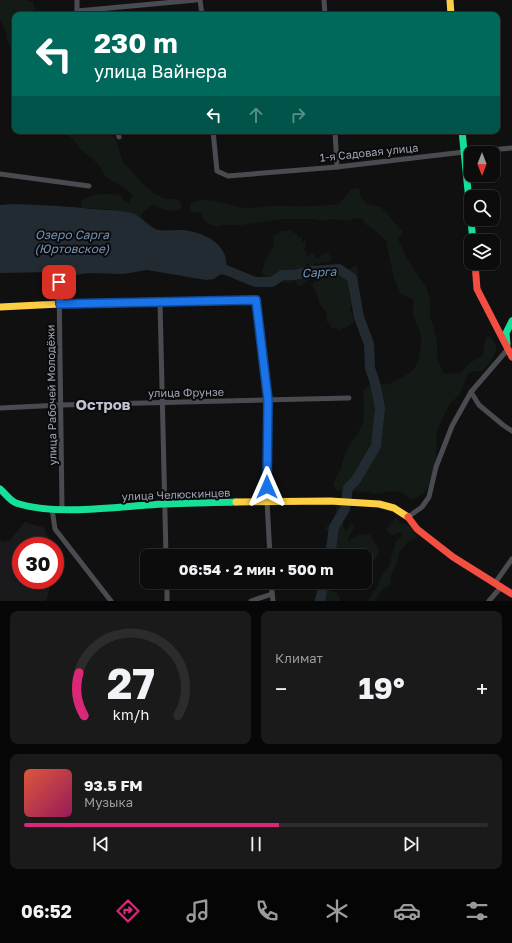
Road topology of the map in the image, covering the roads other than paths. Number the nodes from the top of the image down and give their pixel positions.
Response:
1 (77, 0) edge
2 (196, 0) edge
3 (200, 0) edge
4 (324, 0) edge
5 (450, 0) edge
6 (76, 12) edge
7 (85, 12) edge
8 (202, 12) edge
9 (326, 12) edge
10 (451, 12) edge
11 (118, 134) edge
12 (213, 134) edge
13 (334, 134) edge
14 (462, 134) edge
15 (119, 137) dead end
16 (512, 148) edge
17 (500, 149) edge
18 (464, 152) joint
19 (337, 167) junction
20 (0, 174) edge
21 (467, 182) edge
22 (88, 186) dead end
23 (472, 234) edge
24 (476, 270) edge
25 (59, 282) dead end
26 (256, 300) joint
27 (160, 302) junction
28 (60, 304) junction
29 (0, 307) edge
30 (512, 322) edge
31 (508, 349) junction
32 (512, 357) edge
33 (471, 392) junction
34 (349, 398) dead end
35 (268, 400) junction
36 (162, 403) junction
37 (61, 405) junction
38 (0, 408) edge
39 (512, 431) edge
40 (0, 489) edge
41 (267, 502) junction
42 (165, 504) junction
43 (62, 508) junction
44 (52, 509) junction
45 (408, 517) junction
46 (166, 549) edge
47 (270, 549) edge
48 (512, 559) edge
49 (498, 585) junction
50 (167, 589) edge
51 (272, 589) edge
52 (272, 594) junction
53 (512, 594) edge
54 (112, 601) edge
55 (168, 601) edge
56 (252, 601) edge
57 (273, 601) edge
58 (489, 601) edge

1 - 6 street
2 - 7 street
3 - 8 street
4 - 9 street
5 - 10 street
11 - 15 street
12 - 19 street, 1-я Садовая улица
13 - 19 street
14 - 18 street
16 - 17 street, 1-я Садовая улица
18 - 19 street, 1-я Садовая улица
20 - 22 street
21 - 23 street
24 - 31 street
25 - 28 street, улица Рабочей Молодёжи
26 - 27 street
26 - 35 street
27 - 28 street
27 - 36 street
28 - 29 street
28 - 37 street, улица Рабочей Молодёжи
30 - 31 street
31 - 32 street
31 - 33 street
33 - 39 street
33 - 45 street
34 - 35 street, улица Фрунзе
35 - 36 street, улица Фрунзе
35 - 41 street
36 - 37 street, улица Фрунзе
36 - 42 street
37 - 38 street, улица Фрунзе
37 - 43 street, улица Рабочей Молодёжи
40 - 44 street, улица Челюскинцев
41 - 42 street, улица Челюскинцев
41 - 45 street, улица Челюскинцев
41 - 47 street
42 - 43 street, улица Челюскинцев
42 - 46 street
43 - 44 street, улица Челюскинцев
44 - 54 street
45 - 49 street, улица Челюскинцев
48 - 49 street
49 - 53 street, улица Челюскинцев
49 - 58 street
50 - 55 street
51 - 52 street
52 - 56 street
52 - 57 street

